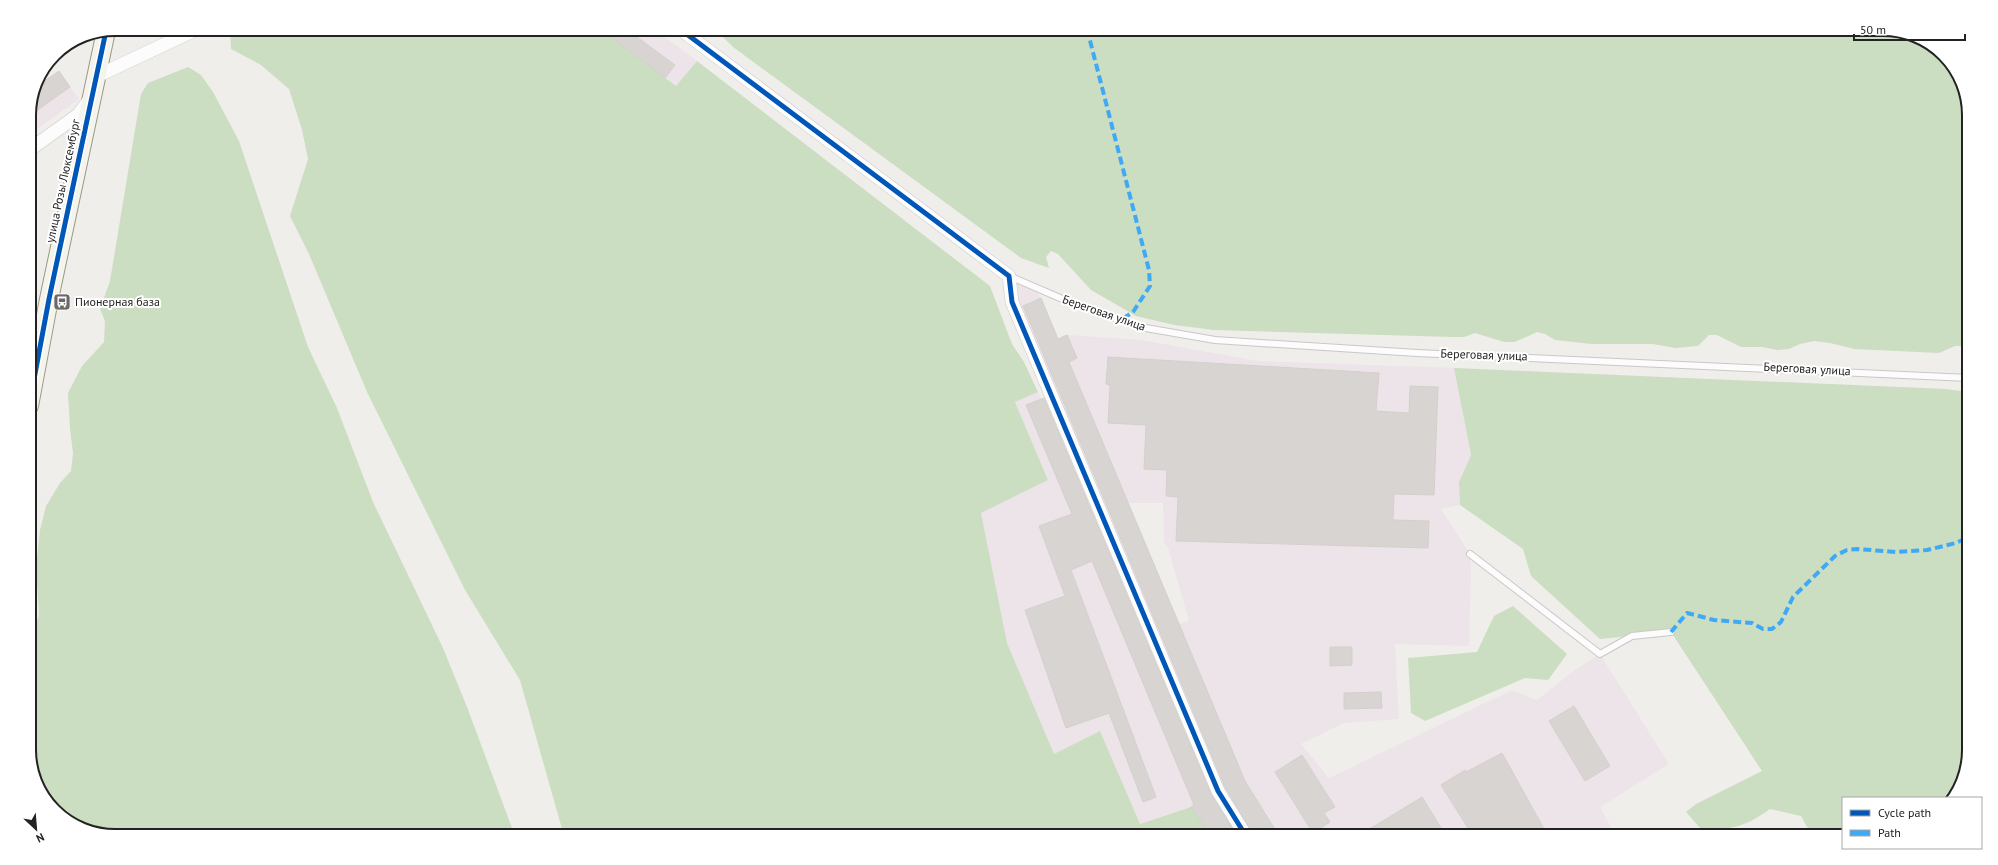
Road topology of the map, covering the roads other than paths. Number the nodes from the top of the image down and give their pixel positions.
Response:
1 (182, 36) edge
2 (689, 36) edge
3 (104, 37) edge
4 (95, 77) junction
5 (90, 98) junction
6 (36, 145) edge
7 (1009, 276) junction
8 (36, 371) edge
9 (1962, 378) edge
10 (1470, 554) dead end
11 (1671, 632) dead end
12 (1242, 829) edge

1 - 4 street
2 - 7 street
3 - 4 street, улица Розы Люксембург
4 - 5 street, улица Розы Люксембург
5 - 6 street
5 - 8 street, улица Розы Люксембург
7 - 9 lane, Береговая улица
7 - 12 street
10 - 11 lane

